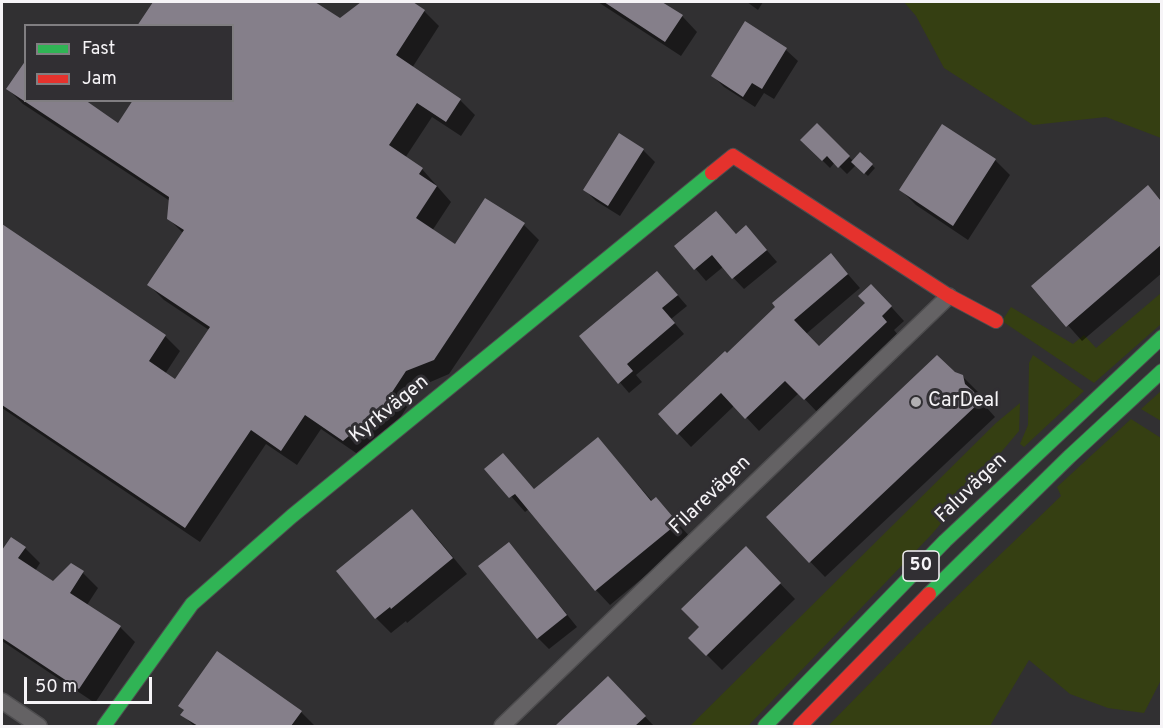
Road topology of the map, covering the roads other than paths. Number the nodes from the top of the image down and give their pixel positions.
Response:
1 (949, 296) junction
2 (996, 321) dead end
3 (1161, 337) edge
4 (1161, 371) edge
5 (2, 701) edge
6 (39, 726) edge
7 (104, 726) edge
8 (502, 726) edge
9 (765, 726) edge
10 (800, 726) edge

1 - 2 main road
1 - 7 main road, Kyrkvägen
1 - 8 street, Filarevägen
3 - 9 main road, Faluvägen / 50
4 - 10 main road, 50
5 - 6 street

